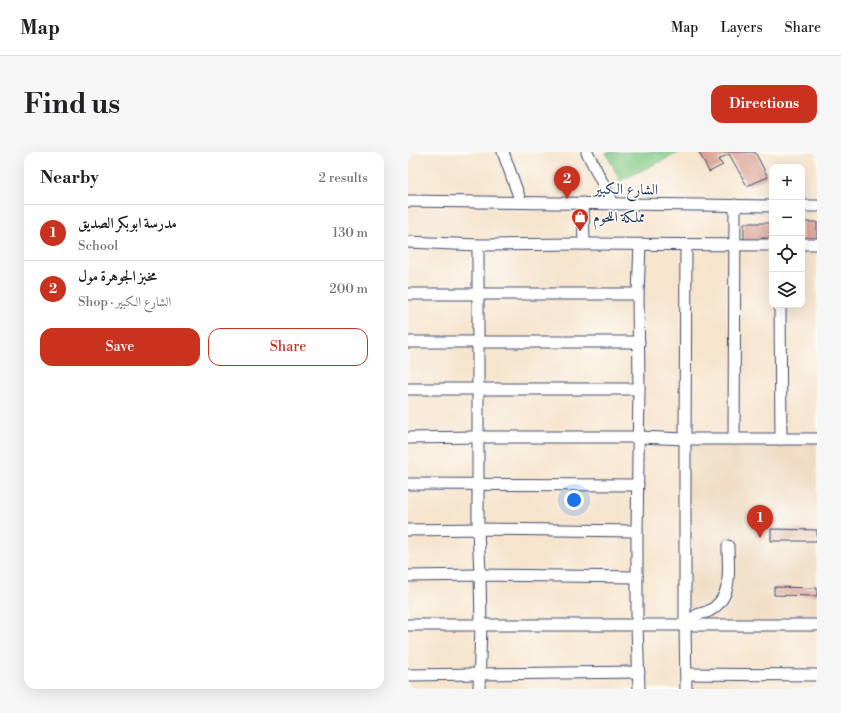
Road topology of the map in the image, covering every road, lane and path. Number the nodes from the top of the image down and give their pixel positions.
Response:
1 (504, 152) edge
2 (587, 152) edge
3 (408, 201) edge
4 (521, 202) junction
5 (583, 203) junction
6 (613, 204) junction
7 (735, 205) junction
8 (769, 206) edge
9 (805, 206) edge
10 (817, 206) edge
11 (408, 242) edge
12 (584, 244) junction
13 (805, 244) edge
14 (817, 244) edge
15 (478, 245) junction
16 (640, 245) junction
17 (686, 245) junction
18 (736, 245) junction
19 (769, 245) edge
20 (408, 294) edge
21 (638, 294) junction
22 (478, 295) junction
23 (780, 308) edge
24 (478, 341) junction
25 (408, 342) edge
26 (639, 342) junction
27 (478, 388) junction
28 (408, 389) edge
29 (639, 389) junction
30 (477, 437) junction
31 (639, 437) junction
32 (408, 438) edge
33 (685, 439) junction
34 (734, 439) junction
35 (781, 439) junction
36 (817, 439) edge
37 (408, 484) edge
38 (478, 484) junction
39 (638, 485) junction
40 (478, 529) junction
41 (408, 530) edge
42 (637, 531) junction
43 (728, 546) dead end
44 (480, 575) junction
45 (408, 576) edge
46 (637, 577) junction
47 (408, 625) edge
48 (481, 625) junction
49 (637, 625) junction
50 (685, 625) junction
51 (817, 625) edge
52 (639, 672) junction
53 (479, 674) junction
54 (686, 674) junction
55 (408, 675) edge
56 (817, 675) edge
57 (479, 689) edge
58 (639, 689) edge
59 (686, 689) edge

1 - 4 street
2 - 6 street
3 - 4 street, الشارع الكبير
4 - 5 street, الشارع الكبير
5 - 6 street, الشارع الكبير
5 - 12 street
6 - 7 street, الشارع الكبير
7 - 8 street, الشارع الكبير
7 - 18 street
9 - 10 street
11 - 15 street
12 - 15 street
12 - 16 street
13 - 14 street
15 - 22 street
16 - 17 street
16 - 21 street
17 - 18 street
17 - 33 street
18 - 19 street
18 - 34 street
20 - 22 street
21 - 22 street
21 - 26 street
22 - 24 street
23 - 35 street
24 - 25 street
24 - 26 street
24 - 27 street
26 - 29 street
27 - 28 street
27 - 29 street
27 - 30 street
29 - 31 street
30 - 31 street
30 - 32 street
30 - 38 street
31 - 33 street
31 - 39 street
33 - 34 street
33 - 50 street
34 - 35 street
35 - 36 street
37 - 38 street
38 - 39 street
38 - 40 street
39 - 42 street
40 - 41 street
40 - 42 street
40 - 44 street
42 - 46 street
43 - 50 street
44 - 45 street
44 - 46 street
44 - 48 street
46 - 49 street
47 - 48 street
48 - 49 street
48 - 53 street
49 - 50 street
49 - 52 street
50 - 51 street
50 - 54 street
52 - 53 street
52 - 58 street
53 - 55 street
53 - 57 street
54 - 56 street
54 - 59 street

